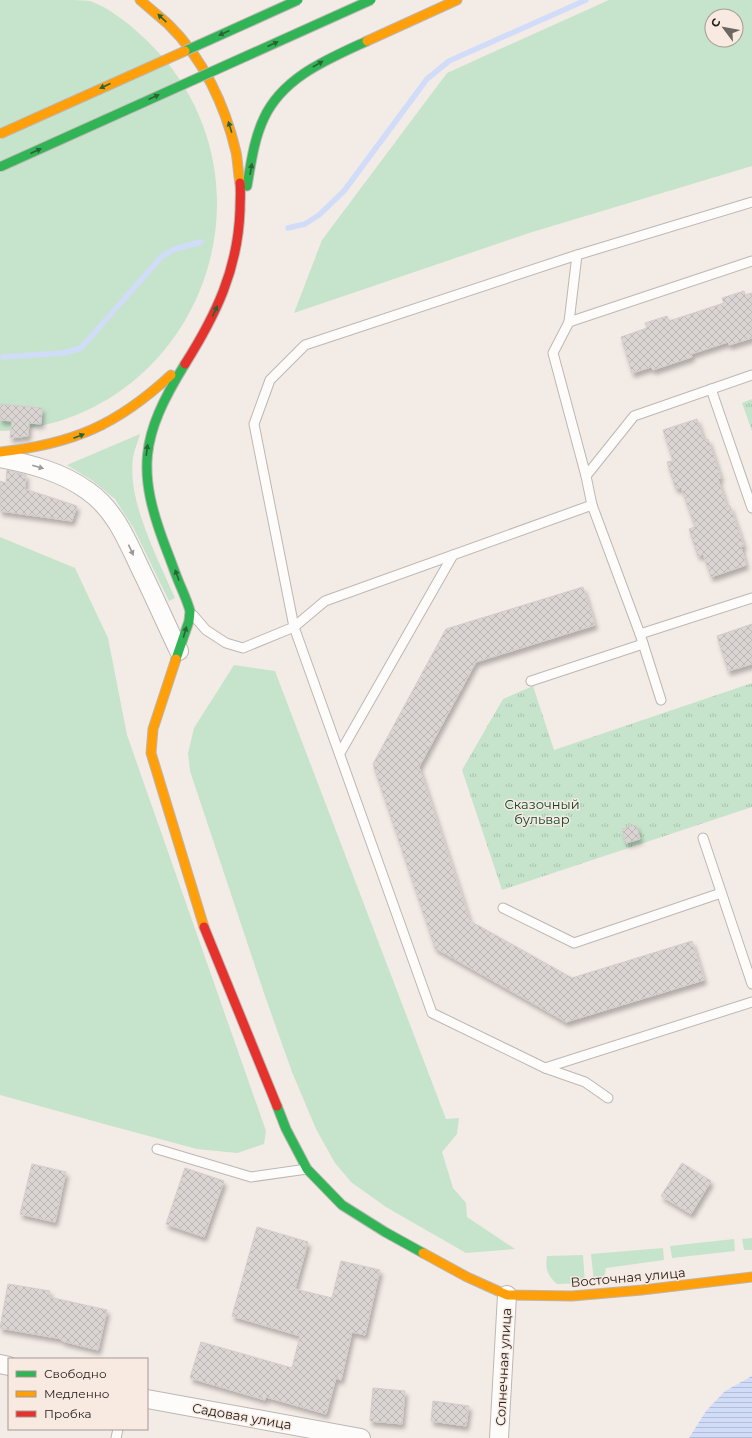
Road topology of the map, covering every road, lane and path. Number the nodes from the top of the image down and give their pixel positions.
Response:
1 (140, 0) edge
2 (298, 0) edge
3 (371, 0) edge
4 (457, 0) edge
5 (0, 134) edge
6 (0, 167) edge
7 (752, 202) edge
8 (239, 235) junction
9 (577, 255) junction
10 (752, 261) edge
11 (569, 322) junction
12 (196, 345) junction
13 (752, 375) edge
14 (711, 389) junction
15 (0, 452) edge
16 (0, 458) edge
17 (586, 476) junction
18 (592, 505) junction
19 (752, 508) edge
20 (453, 555) junction
21 (752, 598) edge
22 (190, 612) junction
23 (294, 627) junction
24 (640, 634) junction
25 (643, 644) junction
26 (179, 651) junction
27 (531, 681) dead end
28 (661, 700) dead end
29 (340, 753) junction
30 (703, 838) dead end
31 (721, 893) junction
32 (503, 908) dead end
33 (752, 984) edge
34 (752, 1002) edge
35 (545, 1068) junction
36 (608, 1098) dead end
37 (157, 1149) dead end
38 (307, 1169) junction
39 (752, 1278) edge
40 (507, 1296) junction
41 (148, 1399) edge
42 (362, 1438) edge
43 (499, 1438) edge

8 -> 1 main road
2 -> 5 main road, bridge
6 -> 3 main road, bridge
8 -> 4 main road
7 - 9 lane
12 -> 8 main road
9 - 11 lane
9 - 23 lane
10 - 11 lane
11 - 17 lane
15 -> 12 main road
22 -> 12 main road
13 - 14 lane
14 - 17 lane
14 - 19 lane
16 -> 26 street
17 - 18 lane
18 - 20 lane
18 - 24 lane
20 - 23 lane
20 - 29 lane
21 - 24 lane
22 - 23 lane
26 -> 22 main road
23 - 29 lane
24 - 25 lane
25 - 27 lane
25 - 28 lane
26 - 38 main road
29 - 35 lane
30 - 31 lane
31 - 32 lane
31 - 33 lane
34 - 35 lane
35 - 36 lane
37 - 38 lane
38 - 40 main road
39 - 40 main road, Восточная улица
40 - 43 street, Солнечная улица
41 - 42 street, Садовая улица

